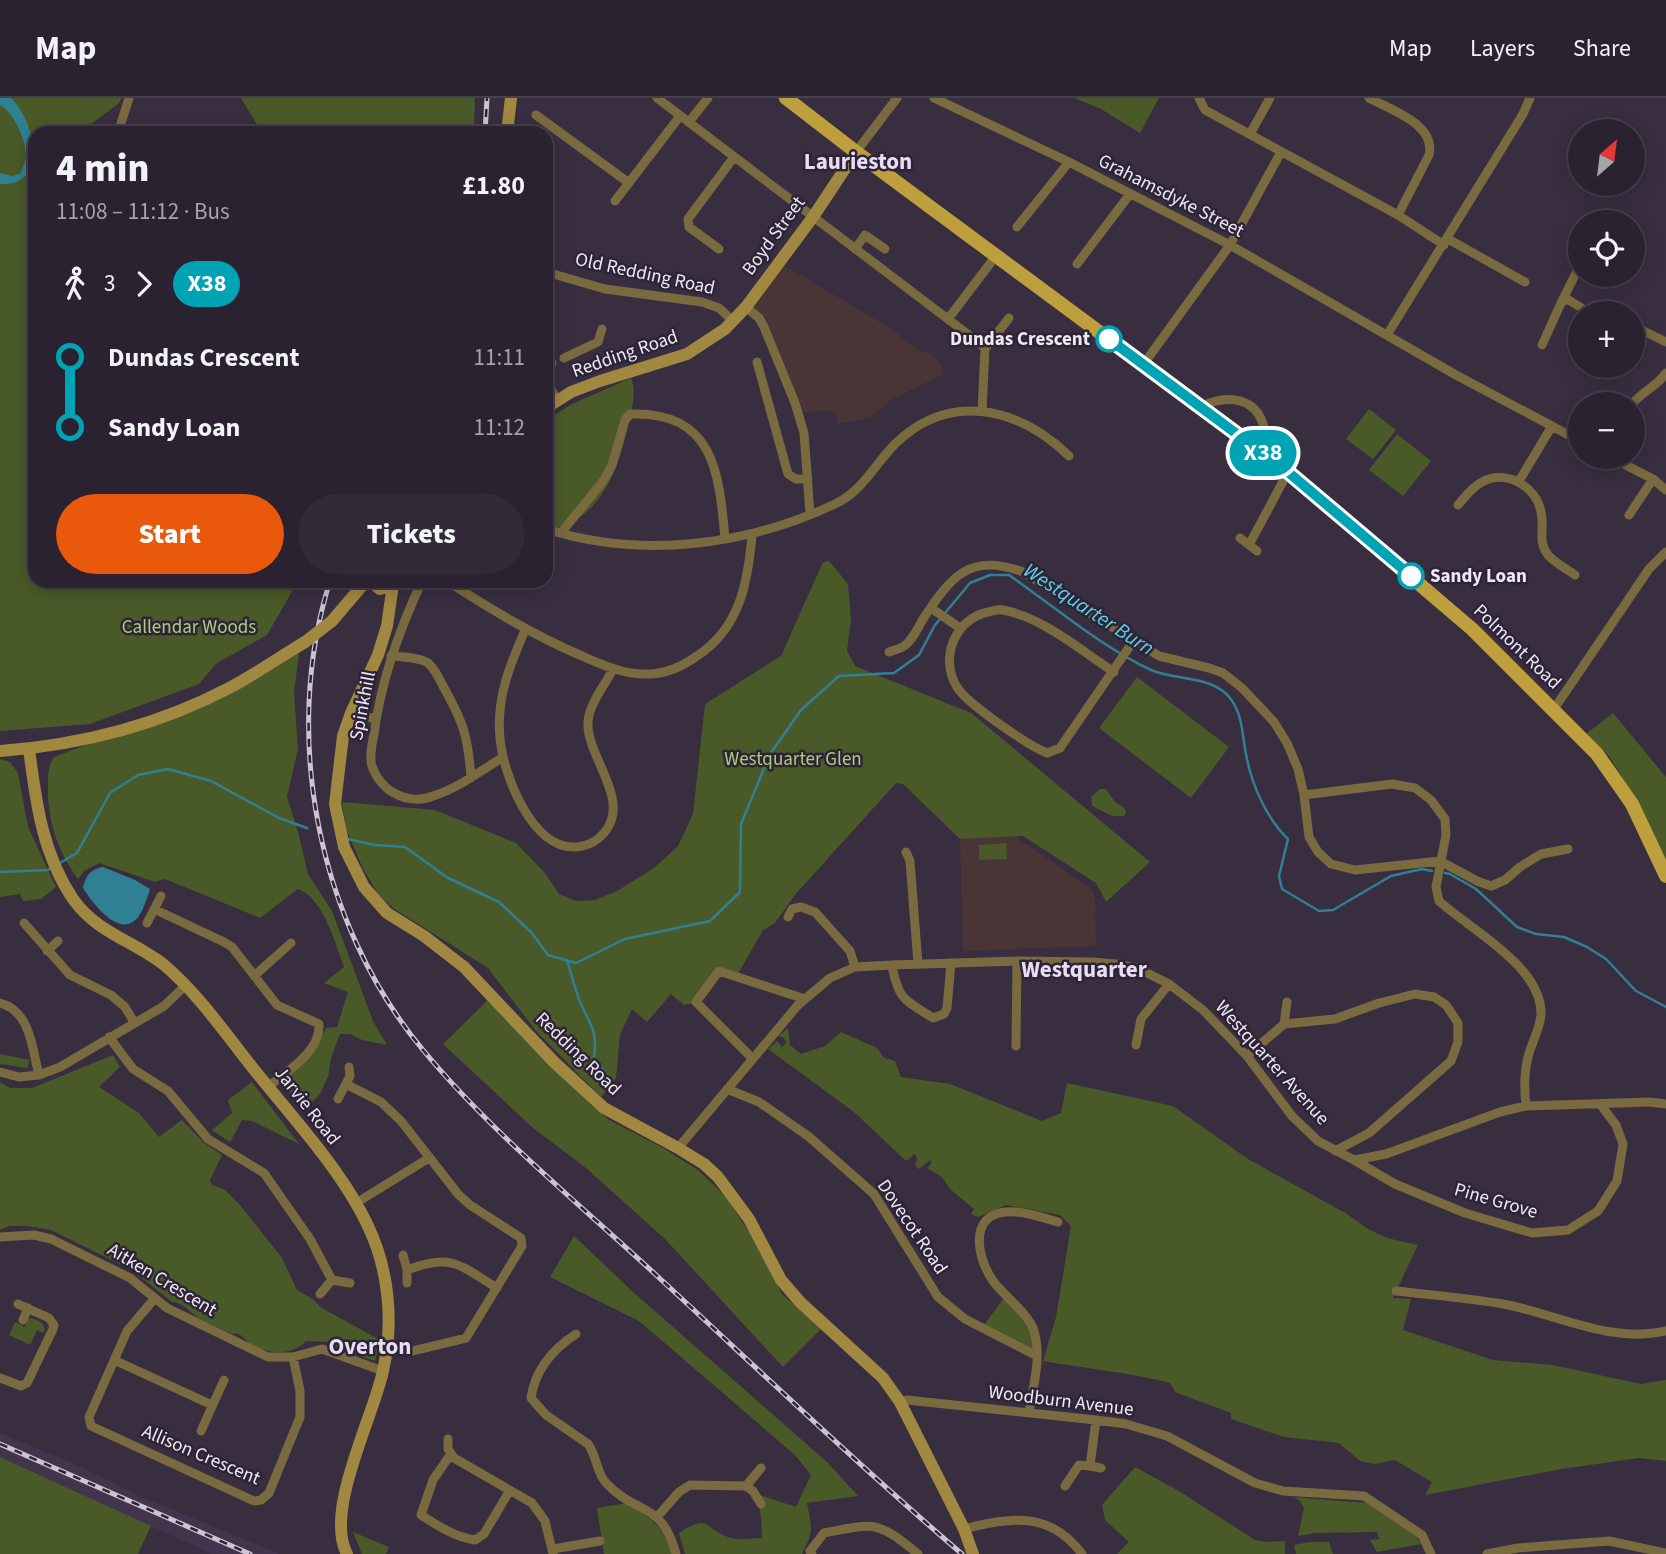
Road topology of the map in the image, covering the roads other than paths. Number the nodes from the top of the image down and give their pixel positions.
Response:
1 (129, 98) edge
2 (511, 98) edge
3 (657, 98) edge
4 (708, 98) edge
5 (786, 98) edge
6 (897, 98) edge
7 (934, 98) edge
8 (1199, 98) edge
9 (1270, 98) edge
10 (1369, 98) edge
11 (1530, 98) edge
12 (536, 115) dead end
13 (680, 116) junction
14 (689, 122) junction
15 (120, 126) edge
16 (509, 126) edge
17 (551, 126) edge
18 (553, 127) edge
19 (1250, 134) junction
20 (856, 152) junction
21 (1281, 152) junction
22 (734, 157) junction
23 (1069, 162) junction
24 (629, 183) junction
25 (1130, 194) junction
26 (615, 201) dead end
27 (1398, 215) junction
28 (813, 217) junction
29 (1017, 227) dead end
30 (1446, 242) junction
31 (1230, 246) junction
32 (719, 249) dead end
33 (855, 249) junction
34 (885, 250) dead end
35 (994, 259) junction
36 (1077, 264) dead end
37 (553, 274) edge
38 (1525, 282) dead end
39 (1568, 287) edge
40 (1570, 301) edge
41 (1560, 303) junction
42 (746, 307) junction
43 (1009, 318) dead end
44 (948, 319) junction
45 (733, 321) junction
46 (602, 329) dead end
47 (1645, 332) edge
48 (1387, 335) junction
49 (1666, 342) edge
50 (1542, 345) dead end
51 (985, 349) junction
52 (564, 358) dead end
53 (757, 362) dead end
54 (1143, 365) junction
55 (1666, 373) edge
56 (1645, 392) edge
57 (553, 403) edge
58 (1200, 407) junction
59 (982, 411) junction
60 (1552, 426) junction
61 (1568, 435) edge
62 (1264, 454) junction
63 (1069, 456) dead end
64 (1633, 469) edge
65 (1288, 472) junction
66 (808, 479) junction
67 (1653, 479) junction
68 (1519, 481) junction
69 (1666, 490) edge
70 (1458, 505) dead end
71 (810, 514) junction
72 (1629, 515) dead end
73 (553, 531) edge
74 (561, 533) junction
75 (752, 535) junction
76 (1240, 538) dead end
77 (726, 539) junction
78 (1666, 552) edge
79 (1575, 575) dead end
80 (373, 588) edge
81 (379, 588) edge
82 (419, 588) edge
83 (458, 588) edge
84 (939, 613) junction
85 (960, 628) junction
86 (525, 630) junction
87 (1134, 640) junction
88 (889, 652) dead end
89 (391, 656) junction
90 (613, 669) junction
91 (1114, 672) junction
92 (1554, 709) junction
93 (351, 713) junction
94 (376, 719) junction
95 (29, 749) junction
96 (0, 751) edge
97 (503, 757) junction
98 (471, 778) junction
99 (1304, 795) junction
100 (1569, 849) dead end
101 (906, 852) dead end
102 (1440, 860) junction
103 (1666, 876) edge
104 (161, 896) dead end
105 (154, 909) junction
106 (788, 917) dead end
107 (24, 923) dead end
108 (147, 923) dead end
109 (58, 941) dead end
110 (291, 943) dead end
111 (47, 951) junction
112 (1017, 961) junction
113 (951, 963) junction
114 (918, 964) junction
115 (892, 965) junction
116 (855, 967) junction
117 (254, 976) junction
118 (1169, 984) junction
119 (185, 986) junction
120 (805, 999) junction
121 (1287, 1002) dead end
122 (0, 1003) edge
123 (134, 1022) junction
124 (1283, 1024) junction
125 (109, 1037) junction
126 (1136, 1045) dead end
127 (1016, 1046) dead end
128 (1247, 1056) junction
129 (752, 1058) junction
130 (349, 1067) dead end
131 (0, 1072) edge
132 (39, 1075) junction
133 (346, 1084) junction
134 (268, 1087) junction
135 (727, 1089) junction
136 (338, 1100) dead end
137 (1600, 1104) junction
138 (1666, 1104) edge
139 (1526, 1106) junction
140 (678, 1148) junction
141 (1335, 1151) junction
142 (429, 1158) junction
143 (1354, 1160) junction
144 (356, 1203) junction
145 (1058, 1222) dead end
146 (0, 1237) edge
147 (403, 1255) dead end
148 (407, 1270) junction
149 (332, 1280) junction
150 (350, 1283) dead end
151 (407, 1283) dead end
152 (497, 1288) junction
153 (1396, 1291) dead end
154 (320, 1294) dead end
155 (155, 1298) junction
156 (18, 1304) dead end
157 (28, 1308) junction
158 (23, 1320) dead end
159 (1666, 1331) edge
160 (576, 1334) dead end
161 (412, 1351) dead end
162 (1037, 1356) junction
163 (293, 1357) junction
164 (114, 1360) junction
165 (383, 1371) junction
166 (0, 1378) edge
167 (224, 1380) dead end
168 (900, 1402) junction
169 (212, 1405) junction
170 (1029, 1412) junction
171 (1096, 1420) junction
172 (201, 1431) dead end
173 (448, 1439) dead end
174 (454, 1458) junction
175 (1090, 1466) junction
176 (761, 1468) dead end
177 (1101, 1468) dead end
178 (746, 1486) junction
179 (1065, 1486) dead end
180 (510, 1490) junction
181 (761, 1504) dead end
182 (871, 1514) dead end
183 (657, 1517) junction
184 (872, 1525) junction
185 (964, 1529) junction
186 (600, 1541) dead end
187 (553, 1552) edge
188 (1666, 1553) edge
189 (346, 1554) edge
190 (676, 1554) edge
191 (812, 1554) edge
192 (918, 1554) edge
193 (973, 1554) edge
194 (1082, 1554) edge
195 (1431, 1554) edge
196 (1487, 1554) edge

1 - 15 street
2 - 16 street
3 - 13 street
4 - 14 street
5 - 20 main road, Polmont Road
6 - 20 street
7 - 23 street, Grahamsdyke Street
8 - 19 street
9 - 19 street
10 - 27 street
11 - 30 street
12 - 17 street
13 - 14 street
13 - 24 street
14 - 22 street
18 - 24 street
19 - 21 street
20 - 28 street, Boyd Street
20 - 35 main road, Polmont Road
21 - 27 street
21 - 31 street
22 - 28 street
22 - 32 street
23 - 25 street, Grahamsdyke Street
23 - 29 street
24 - 26 street
25 - 31 street, Grahamsdyke Street
25 - 36 street
27 - 30 street
28 - 33 street
28 - 42 street, Boyd Street
30 - 38 street
30 - 48 street
31 - 48 street, Grahamsdyke Street
31 - 54 street
33 - 34 street
33 - 44 street
35 - 44 street
35 - 54 main road, Polmont Road
37 - 45 street, Old Redding Road
39 - 41 street
40 - 41 street
41 - 50 street
42 - 45 street, Redding Road
42 - 66 street
43 - 51 street
44 - 51 street
45 - 57 street, Redding Road
46 - 52 street
47 - 49 street
48 - 60 street
51 - 59 street
53 - 66 street
54 - 58 main road, Polmont Road
55 - 56 street
58 - 62 main road, Polmont Road
58 - 62 street
59 - 63 street
59 - 71 street
60 - 61 street
60 - 68 street
62 - 65 main road, Polmont Road
64 - 67 street
65 - 76 street
65 - 92 main road, Polmont Road
66 - 71 street
67 - 69 street
67 - 72 street
68 - 70 street
68 - 79 street
71 - 75 street
73 - 74 street
74 - 77 street
74 - 77 street
75 - 77 street
75 - 90 street
78 - 92 street
80 - 95 street, bridge
81 - 93 street, Redding Road
82 - 89 street
83 - 86 street
84 - 85 street
84 - 87 street
84 - 88 street
85 - 91 street
85 - 91 street
86 - 90 street
86 - 97 street
87 - 91 street
87 - 99 street
89 - 94 street, Spinkhill
89 - 98 street, Spinkhill
90 - 97 street
92 - 103 main road, Polmont Road
93 - 94 street
93 - 140 street, Redding Road
94 - 98 street, Spinkhill
95 - 96 street
95 - 119 street, Jarvie Road
97 - 98 street, Spinkhill
99 - 102 street
99 - 102 street
100 - 102 street
101 - 114 street
102 - 139 street
104 - 105 street
105 - 108 street
105 - 117 street
106 - 116 street
107 - 111 street
109 - 111 street
110 - 117 street
111 - 123 street
112 - 113 street, Westquarter Avenue
112 - 118 street, Westquarter Avenue
112 - 127 street
113 - 114 street, Westquarter Avenue
113 - 115 street
114 - 115 street, Westquarter Avenue
115 - 116 street, Westquarter Avenue
116 - 120 street, Westquarter Avenue
117 - 134 street
118 - 126 street
118 - 128 street, Westquarter Avenue
119 - 123 street
119 - 134 street, Jarvie Road
120 - 129 street, Westquarter Avenue
120 - 129 street
121 - 124 street
122 - 132 street
123 - 125 street
124 - 128 street
124 - 141 street
125 - 132 street
125 - 149 street
128 - 141 street, Westquarter Avenue
129 - 135 street, Westquarter Avenue
130 - 133 street
131 - 132 street
133 - 136 street
133 - 142 street
134 - 144 street, Jarvie Road
135 - 140 street, Westquarter Avenue
135 - 162 street, Dovecot Road
137 - 138 street
137 - 139 street
137 - 143 street, Pine Grove
139 - 143 street
140 - 168 street, Redding Road
141 - 143 street, Westquarter Avenue
142 - 144 street
142 - 152 street
144 - 165 street, Jarvie Road
145 - 162 street
146 - 155 street, Aitken Crescent
147 - 148 street
148 - 151 street
148 - 152 street
149 - 150 street
149 - 154 street
152 - 161 street
153 - 159 street
155 - 163 street, Aitken Crescent
155 - 164 street, Allison Crescent
156 - 157 street
157 - 158 street
157 - 166 street
160 - 183 street
162 - 170 street
163 - 164 street, Allison Crescent
163 - 165 street, Aitken Crescent
164 - 169 street
165 - 189 street, Jarvie Road
167 - 169 street, Allison Crescent
168 - 170 street, Woodburn Avenue
168 - 185 street, Redding Road
169 - 172 street, Allison Crescent
170 - 171 street, Woodburn Avenue
171 - 175 street
171 - 195 street, Woodburn Avenue
173 - 174 street
174 - 180 street
174 - 180 street
175 - 177 street
175 - 179 street
176 - 178 street
178 - 181 street
178 - 183 street
180 - 187 street
182 - 184 street
183 - 190 street
184 - 191 street
184 - 192 street
185 - 193 street, Redding Road
185 - 194 street
186 - 187 street
188 - 196 street

